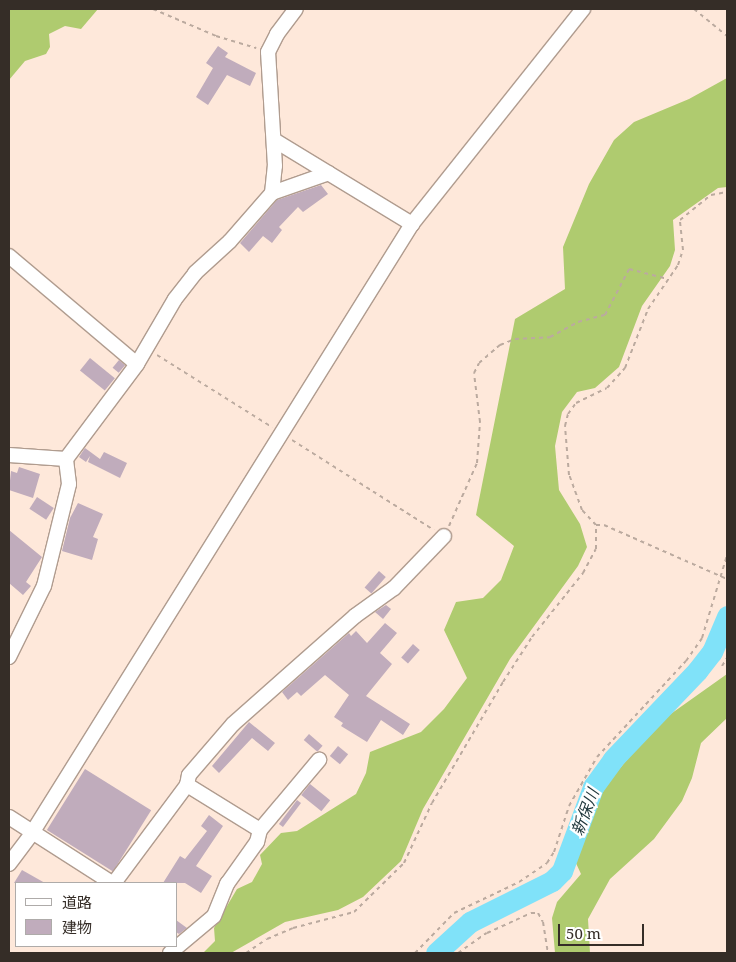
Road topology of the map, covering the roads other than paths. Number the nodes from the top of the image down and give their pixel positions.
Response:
1 (296, 9) edge
2 (583, 9) edge
3 (274, 140) junction
4 (329, 174) junction
5 (272, 194) junction
6 (412, 224) junction
7 (9, 256) edge
8 (137, 364) junction
9 (9, 455) edge
10 (66, 459) junction
11 (444, 536) road end
12 (9, 657) edge
13 (319, 760) dead end
14 (187, 785) junction
15 (9, 817) edge
16 (260, 830) junction
17 (32, 833) junction
18 (9, 864) edge
19 (111, 882) edge
20 (114, 882) edge
21 (179, 941) edge

1 - 3 street
2 - 6 street
3 - 4 street
3 - 5 street
4 - 5 street
4 - 6 street
5 - 8 street
6 - 17 street
7 - 8 street
8 - 10 street
9 - 10 street
10 - 12 street
11 - 14 street
13 - 16 street
14 - 16 street
14 - 20 street
15 - 17 street
16 - 21 street
17 - 18 street
17 - 19 street

